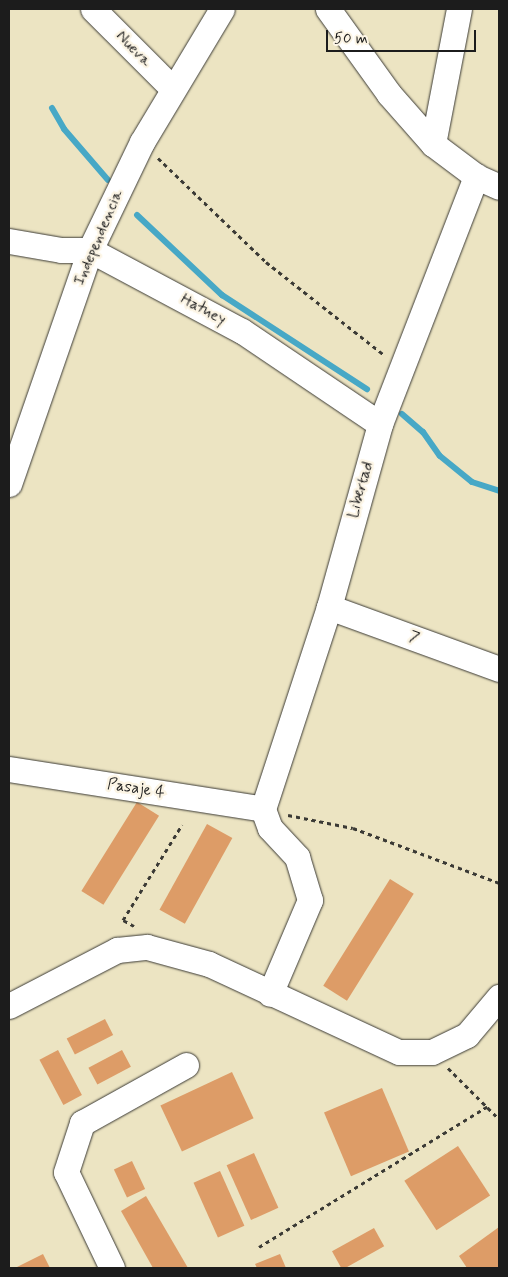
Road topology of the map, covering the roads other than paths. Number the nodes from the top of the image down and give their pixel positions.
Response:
1 (93, 9) edge
2 (222, 9) edge
3 (328, 9) edge
4 (459, 9) edge
5 (173, 89) junction
6 (433, 144) junction
7 (476, 176) junction
8 (499, 187) edge
9 (9, 241) edge
10 (90, 250) junction
11 (380, 424) junction
12 (9, 484) edge
13 (329, 607) junction
14 (499, 669) edge
15 (9, 769) edge
16 (263, 809) junction
17 (270, 994) junction
18 (499, 997) edge
19 (9, 1006) edge
20 (186, 1065) dead end
21 (112, 1268) edge

1 - 5 street, Nueva
2 - 5 street, Independencia
3 - 6 street
4 - 6 street
5 - 10 street, Independencia
6 - 7 street
7 - 8 street
7 - 11 street, Libertad
9 - 10 street, Hatuey
10 - 11 street, Hatuey
10 - 12 street, Independencia
11 - 13 street, Libertad
13 - 14 street, 7
13 - 16 street, Libertad
15 - 16 street, Pasaje 4
16 - 17 street
17 - 18 street
17 - 19 street
20 - 21 street

